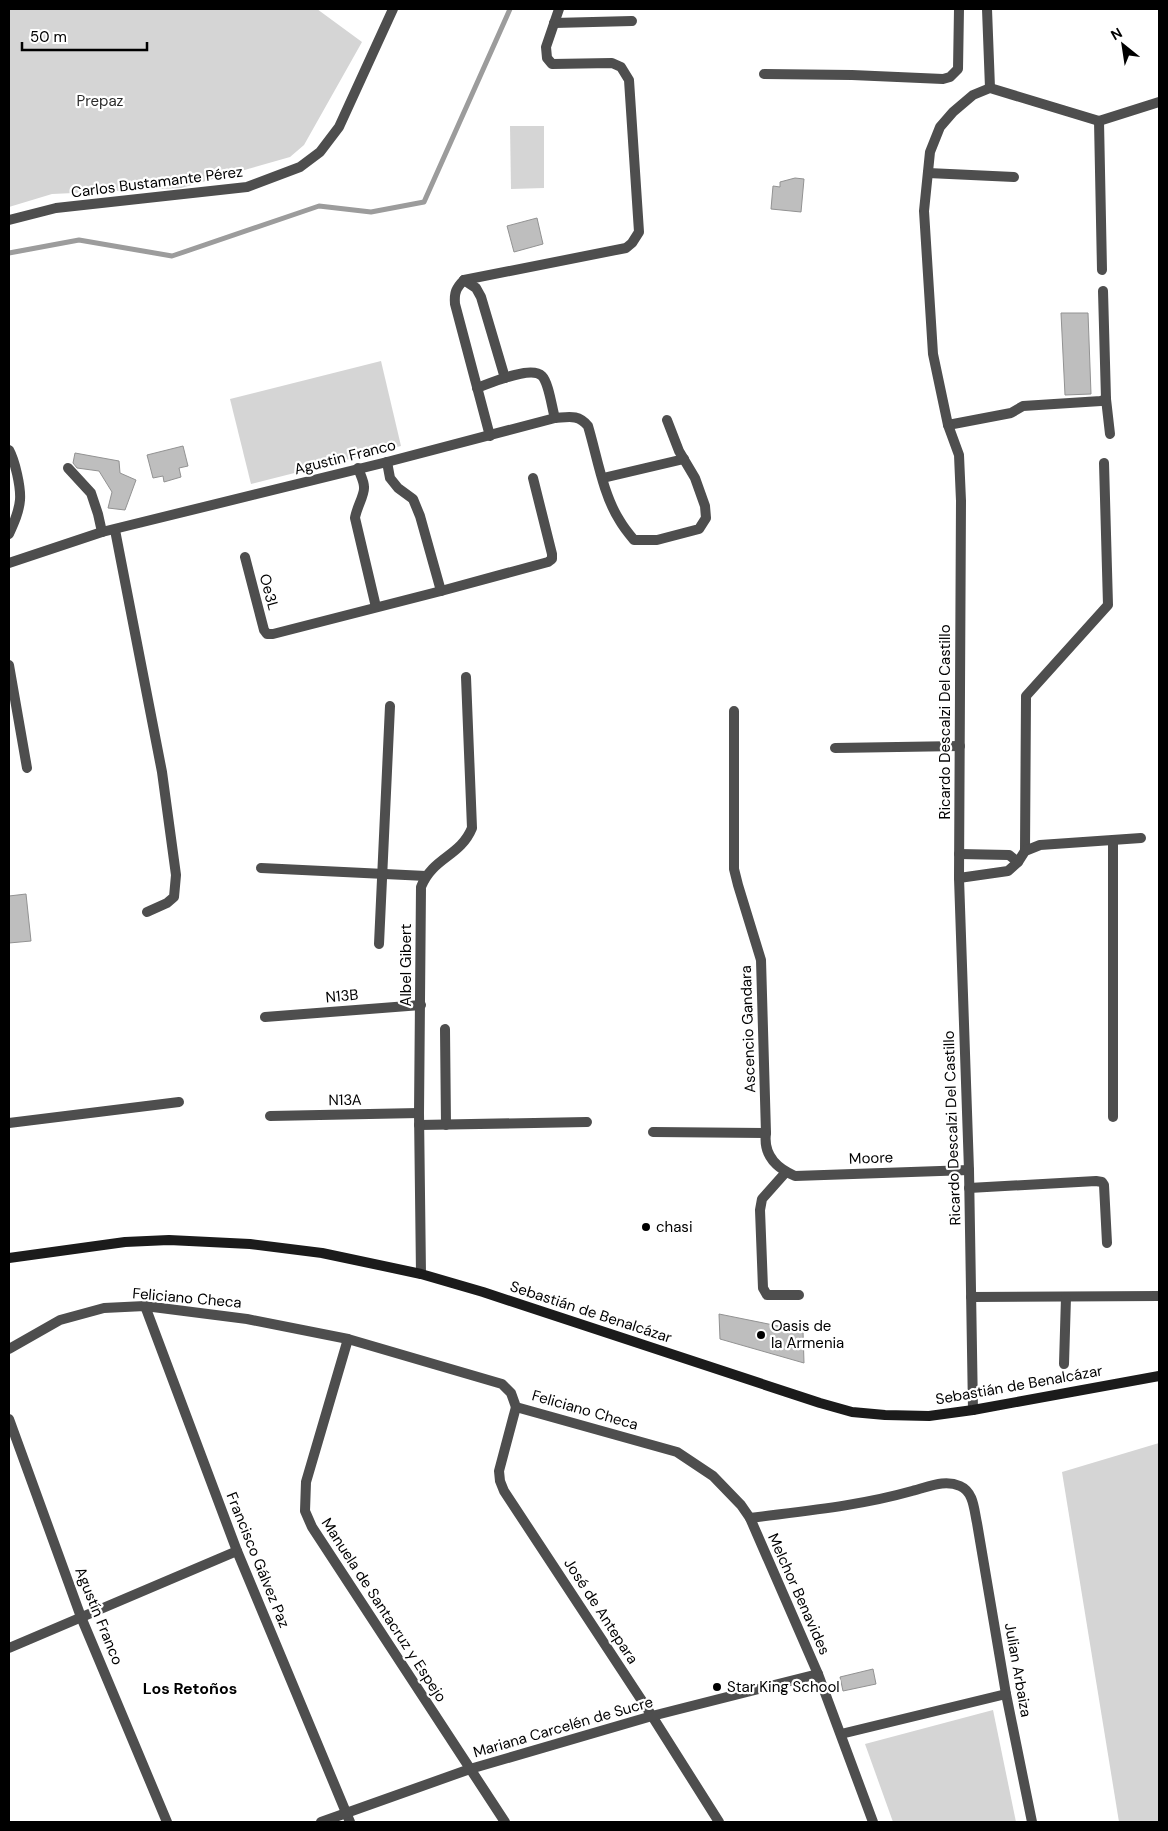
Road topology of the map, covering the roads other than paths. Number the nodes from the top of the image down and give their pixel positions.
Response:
1 (393, 9) edge
2 (559, 9) edge
3 (959, 9) edge
4 (987, 9) edge
5 (632, 21) dead end
6 (554, 23) junction
7 (764, 74) dead end
8 (990, 88) junction
9 (1159, 102) edge
10 (1099, 122) junction
11 (928, 173) junction
12 (1014, 177) dead end
13 (9, 220) edge
14 (1102, 270) dead end
15 (464, 280) junction
16 (1103, 291) dead end
17 (505, 378) junction
18 (477, 388) junction
19 (1106, 399) junction
20 (554, 418) junction
21 (667, 420) dead end
22 (948, 425) junction
23 (1110, 434) dead end
24 (490, 436) junction
25 (9, 450) edge
26 (684, 459) junction
27 (387, 462) junction
28 (1104, 464) dead end
29 (68, 468) dead end
30 (358, 468) junction
31 (533, 478) dead end
32 (603, 478) junction
33 (115, 530) junction
34 (102, 532) junction
35 (9, 534) edge
36 (245, 557) dead end
37 (9, 563) edge
38 (441, 591) junction
39 (376, 607) junction
40 (9, 664) edge
41 (466, 677) dead end
42 (390, 706) dead end
43 (734, 711) dead end
44 (960, 746) junction
45 (835, 748) dead end
46 (27, 768) dead end
47 (1141, 838) dead end
48 (1113, 841) junction
49 (1026, 851) junction
50 (959, 854) junction
51 (1018, 862) junction
52 (261, 868) dead end
53 (384, 874) junction
54 (426, 876) junction
55 (959, 878) junction
56 (147, 912) dead end
57 (379, 944) dead end
58 (421, 1005) junction
59 (265, 1017) dead end
60 (445, 1028) dead end
61 (179, 1102) dead end
62 (419, 1113) junction
63 (270, 1116) dead end
64 (1112, 1117) dead end
65 (586, 1122) dead end
66 (9, 1123) edge
67 (420, 1125) junction
68 (446, 1125) junction
69 (653, 1132) dead end
70 (766, 1133) junction
71 (782, 1169) junction
72 (969, 1170) junction
73 (970, 1188) junction
74 (1107, 1243) dead end
75 (9, 1258) edge
76 (421, 1274) junction
77 (799, 1295) dead end
78 (1159, 1296) edge
79 (971, 1297) junction
80 (1066, 1297) junction
81 (145, 1306) junction
82 (348, 1339) junction
83 (9, 1349) edge
84 (1064, 1364) dead end
85 (1159, 1376) edge
86 (516, 1407) junction
87 (973, 1410) junction
88 (9, 1419) edge
89 (750, 1518) junction
90 (237, 1551) junction
91 (82, 1617) junction
92 (9, 1648) edge
93 (818, 1674) junction
94 (1006, 1694) junction
95 (652, 1716) junction
96 (841, 1734) junction
97 (470, 1769) junction
98 (346, 1812) junction
99 (167, 1822) edge
100 (321, 1822) edge
101 (350, 1822) edge
102 (505, 1822) edge
103 (719, 1822) edge
104 (873, 1822) edge
105 (1032, 1822) edge

1 - 13 street, Carlos Bustamante Pérez
2 - 6 street
3 - 7 street
4 - 8 street
5 - 6 street
6 - 15 street
8 - 10 street
8 - 11 street, Ricardo Descalzi Del Castillo
9 - 10 street
10 - 14 street
11 - 12 street
11 - 22 street, Ricardo Descalzi Del Castillo
15 - 17 street
15 - 18 street
16 - 19 street
17 - 18 street
17 - 20 street
18 - 24 street
19 - 22 street
19 - 23 street
20 - 24 street, Agustin Franco
20 - 32 street, Agustin Franco
21 - 26 street
22 - 44 street, Ricardo Descalzi Del Castillo
24 - 27 street, Agustin Franco
25 - 35 street
26 - 32 street
26 - 32 street, Agustin Franco
27 - 30 street, Agustin Franco
27 - 38 street
28 - 49 street
29 - 34 street
30 - 33 street, Agustin Franco
30 - 39 street
31 - 38 street
33 - 34 street, Agustin Franco
33 - 56 street
34 - 37 street, Agustin Franco
36 - 39 street, Oe3L
38 - 39 street
40 - 46 street
41 - 54 street
42 - 53 street
43 - 70 street, Ascencio Gandara
44 - 45 street
44 - 50 street, Ricardo Descalzi Del Castillo
47 - 48 street
48 - 49 street
48 - 64 street
49 - 51 street
50 - 51 street
50 - 55 street, Ricardo Descalzi Del Castillo
51 - 55 street
52 - 53 street
53 - 54 street
53 - 57 street
54 - 58 street, Albel Gibert
55 - 72 street, Ricardo Descalzi Del Castillo
58 - 59 street, N13B
58 - 62 street, Albel Gibert
60 - 68 street
61 - 66 street
62 - 63 street, N13A
62 - 67 street, Albel Gibert
65 - 68 street
67 - 68 street
67 - 76 street, Albel Gibert
69 - 70 street
70 - 71 street, Ascencio Gandara
71 - 72 street, Moore
71 - 77 street
72 - 73 street, Ricardo Descalzi Del Castillo
73 - 74 street
73 - 79 street, Ricardo Descalzi Del Castillo
75 - 76 main road, Sebastián de Benalcázar
76 - 87 main road, Sebastián de Benalcázar
78 - 80 street
79 - 80 street
79 - 87 street, Ricardo Descalzi Del Castillo
80 - 84 street
81 - 82 street, Feliciano Checa
81 - 83 street, Feliciano Checa
81 - 90 street, Francisco Gálvez Paz
82 - 86 street, Feliciano Checa
82 - 97 street, Manuela de Santacruz y Espejo
85 - 87 main road, Sebastián de Benalcázar
86 - 89 street, Feliciano Checa
86 - 95 street, José de Antepara
88 - 91 street, Agustín Franco
89 - 93 street, Melchor Benavides
89 - 94 street, Julian Arbaiza
90 - 91 street
90 - 98 street, Francisco Gálvez Paz
91 - 92 street
91 - 99 street, Agustín Franco
93 - 95 street, Mariana Carcelén de Sucre
93 - 96 street, Melchor Benavides
94 - 96 street
94 - 105 street, Julian Arbaiza
95 - 97 street, Mariana Carcelén de Sucre
95 - 103 street, José de Antepara
96 - 104 street, Melchor Benavides
97 - 98 street, Mariana Carcelén de Sucre
97 - 102 street, Manuela de Santacruz y Espejo
98 - 100 street, Mariana Carcelén de Sucre
98 - 101 street, Francisco Gálvez Paz

